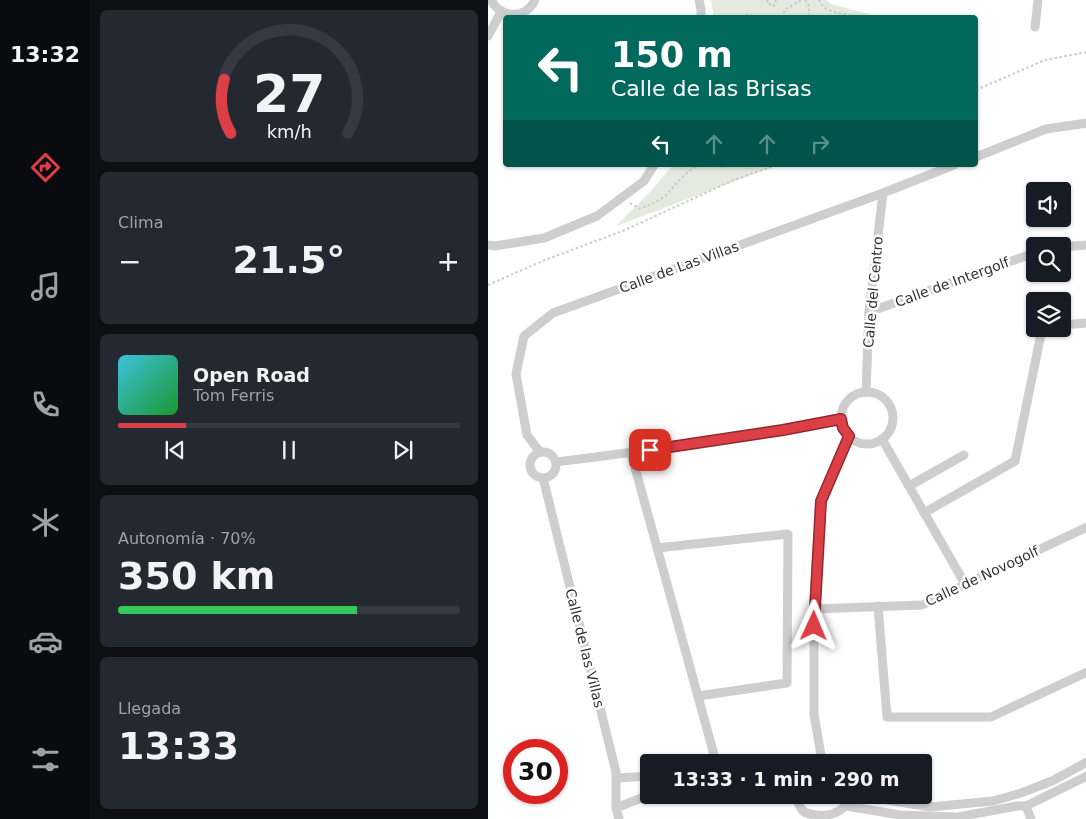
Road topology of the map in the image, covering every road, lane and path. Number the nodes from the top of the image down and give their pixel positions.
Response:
1 (491, 0) edge
2 (535, 0) edge
3 (699, 0) edge
4 (768, 0) edge
5 (776, 0) edge
6 (804, 0) edge
7 (819, 0) edge
8 (1038, 0) edge
9 (501, 12) junction
10 (701, 15) edge
11 (785, 15) edge
12 (809, 15) edge
13 (848, 15) edge
14 (1035, 27) dead end
15 (488, 36) edge
16 (1086, 52) edge
17 (978, 89) edge
18 (1086, 123) edge
19 (978, 156) edge
20 (653, 167) edge
21 (694, 167) edge
22 (772, 167) edge
23 (949, 167) edge
24 (883, 193) junction
25 (622, 197) junction
26 (488, 245) edge
27 (1086, 245) edge
28 (1071, 246) edge
29 (1026, 256) edge
30 (488, 285) edge
31 (869, 312) junction
32 (1086, 323) edge
33 (1071, 324) edge
34 (1040, 337) edge
35 (866, 392) junction
36 (841, 419) junction
37 (849, 436) junction
38 (882, 440) junction
39 (540, 452) junction
40 (631, 453) junction
41 (964, 455) dead end
42 (556, 462) junction
43 (543, 478) junction
44 (909, 486) junction
45 (924, 513) junction
46 (1086, 527) edge
47 (657, 548) junction
48 (965, 584) junction
49 (878, 606) junction
50 (814, 609) junction
51 (1086, 672) edge
52 (698, 696) junction
53 (714, 754) edge
54 (821, 754) edge
55 (1086, 762) edge
56 (1086, 776) edge
57 (640, 777) edge
58 (617, 778) junction
59 (640, 799) edge
60 (798, 804) edge
61 (912, 804) edge
62 (846, 806) joint
63 (1026, 806) junction
64 (616, 808) junction
65 (830, 818) edge
66 (619, 819) edge
67 (1031, 819) edge

1 - 9 street
2 - 9 street
3 - 10 street
4 - 5 path
6 - 11 path
6 - 12 path
7 - 13 path
8 - 14 street
9 - 15 street
16 - 17 path
18 - 19 street
20 - 25 street
21 - 25 path
22 - 30 path
23 - 24 street, Calle de Las Villas
24 - 31 street, Calle del Centro
24 - 39 street, Calle de Las Villas
25 - 26 street
27 - 28 street
29 - 31 street, Calle de Intergolf
31 - 35 street, Calle del Centro
32 - 33 street
34 - 45 street
35 - 36 street
35 - 38 street
36 - 37 street
36 - 40 street
37 - 38 street
37 - 50 street
38 - 44 street
39 - 42 street
39 - 43 street
40 - 42 street
40 - 47 street
41 - 44 street
42 - 43 street
43 - 58 street, Calle de las Villas
44 - 45 street
45 - 48 street
46 - 48 street, Calle de Novogolf
47 - 52 street
47 - 52 street
48 - 49 street, Calle de Novogolf
49 - 50 street, Calle de Novogolf
49 - 51 street
50 - 54 street
52 - 53 street
55 - 61 street
56 - 63 street
57 - 58 street
58 - 64 street, Calle de las Villas
59 - 64 street
60 - 65 street
62 - 63 street
62 - 65 street
63 - 67 street
64 - 66 street, Calle de las Villas

